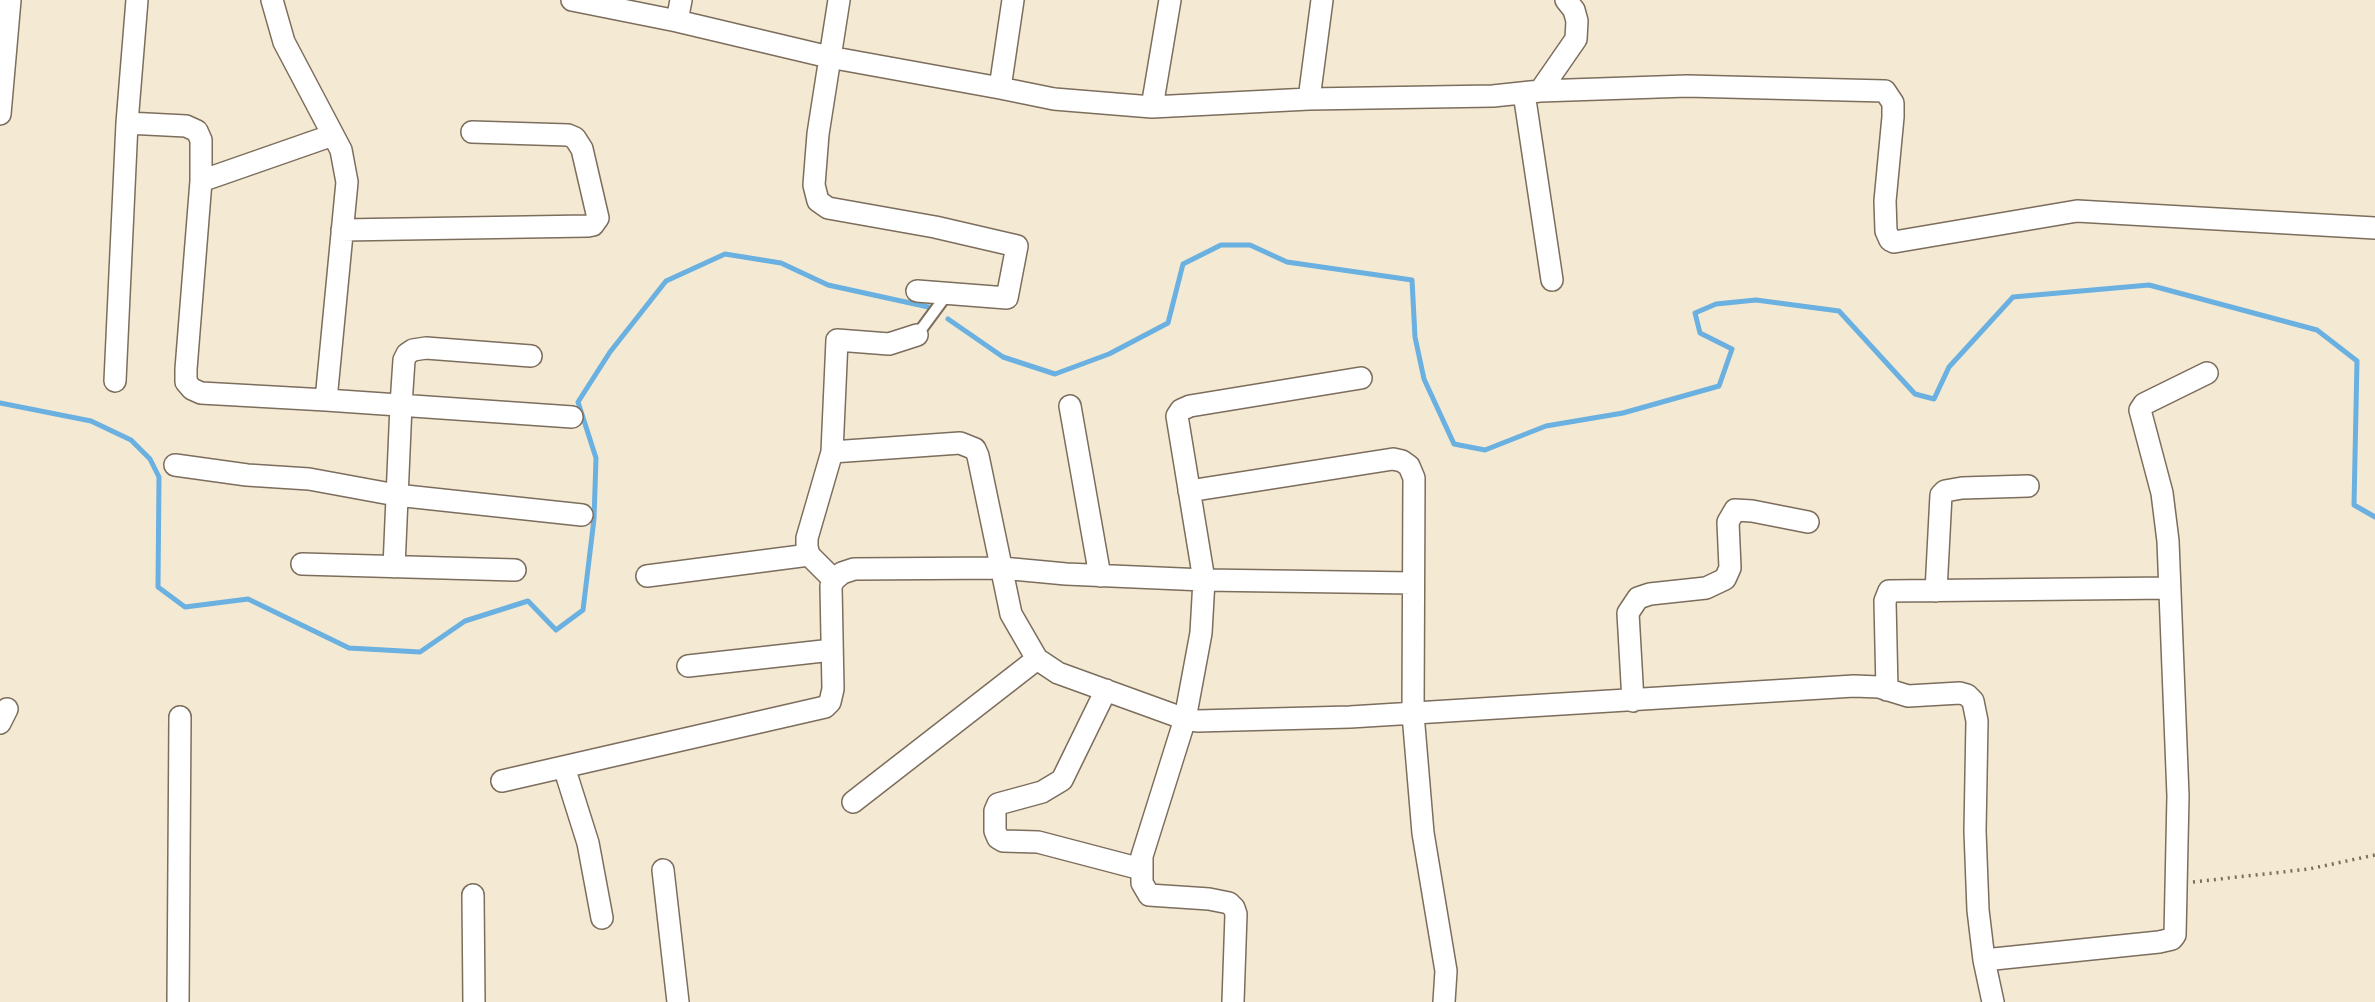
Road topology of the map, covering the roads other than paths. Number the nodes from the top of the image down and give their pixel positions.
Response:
1 (10, 0) edge
2 (136, 0) edge
3 (272, 0) edge
4 (572, 0) edge
5 (839, 0) edge
6 (1013, 0) edge
7 (1170, 0) edge
8 (1321, 0) edge
9 (1566, 0) edge
10 (679, 10) edge
11 (829, 57) junction
12 (1000, 88) junction
13 (1532, 92) junction
14 (1309, 99) junction
15 (1152, 107) junction
16 (0, 114) edge
17 (127, 123) junction
18 (472, 132) dead end
19 (333, 135) junction
20 (201, 181) junction
21 (2375, 228) edge
22 (342, 230) junction
23 (1552, 280) dead end
24 (917, 290) dead end
25 (948, 293) junction
26 (916, 335) joint
27 (531, 356) dead end
28 (2207, 373) dead end
29 (1361, 378) dead end
30 (115, 381) dead end
31 (326, 400) junction
32 (401, 405) junction
33 (1070, 406) dead end
34 (572, 417) dead end
35 (832, 452) junction
36 (175, 465) dead end
37 (2028, 486) dead end
38 (1189, 491) junction
39 (397, 495) junction
40 (582, 515) dead end
41 (1808, 522) dead end
42 (809, 555) junction
43 (302, 564) dead end
44 (394, 567) junction
45 (1002, 568) junction
46 (515, 570) dead end
47 (647, 576) dead end
48 (1100, 576) junction
49 (834, 580) junction
50 (1204, 580) junction
51 (1413, 583) junction
52 (2170, 588) junction
53 (1936, 590) junction
54 (832, 650) junction
55 (1037, 659) junction
56 (688, 666) dead end
57 (1106, 690) junction
58 (1887, 690) junction
59 (1633, 701) junction
60 (1413, 714) junction
61 (180, 717) dead end
62 (1185, 719) junction
63 (564, 767) junction
64 (502, 781) dead end
65 (853, 802) dead end
66 (1141, 869) junction
67 (663, 870) dead end
68 (473, 895) dead end
69 (602, 918) dead end
70 (1984, 960) junction
71 (178, 1002) edge
72 (474, 1002) edge
73 (678, 1002) edge
74 (1233, 1002) edge
75 (1444, 1002) edge
76 (1993, 1002) edge

1 - 16 street
2 - 17 street
3 - 19 street
4 - 10 street
5 - 11 street
6 - 12 street
7 - 15 street
8 - 14 street
9 - 13 street
10 - 11 street
11 - 12 street
11 - 25 street
12 - 15 street
13 - 14 street
13 - 21 street
13 - 23 street
14 - 15 street
17 - 20 street
17 - 30 street
18 - 22 street
19 - 20 street
19 - 22 street
20 - 31 street
22 - 31 street
24 - 25 street
25 - 26 lane
26 - 35 street
27 - 32 street
28 - 52 street
29 - 38 street
31 - 32 street
32 - 34 street
32 - 39 street
33 - 48 street
35 - 42 street
35 - 45 street
36 - 39 street
37 - 53 street
38 - 50 street
38 - 51 street
39 - 40 street
39 - 44 street
41 - 59 street
42 - 47 street
42 - 49 street
43 - 44 street
44 - 46 street
45 - 48 street
45 - 49 street
45 - 55 street
48 - 50 street
49 - 54 street
50 - 51 street
50 - 62 street
51 - 60 street
52 - 53 street
52 - 70 street
53 - 58 street
54 - 56 street
54 - 63 street
55 - 57 street
55 - 65 street
57 - 62 street
57 - 66 street
58 - 59 street
58 - 70 street
59 - 60 street
60 - 62 street
60 - 75 street
61 - 71 street
62 - 66 street
63 - 64 street
63 - 69 street
66 - 74 street
67 - 73 street
68 - 72 street
70 - 76 street

